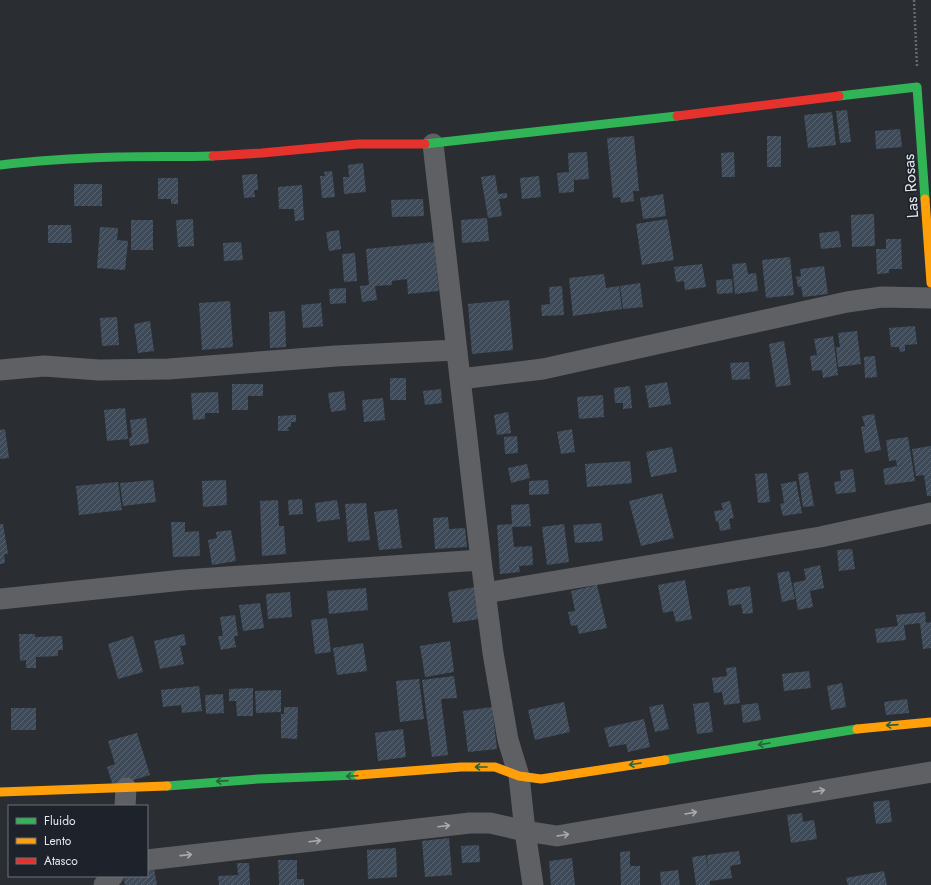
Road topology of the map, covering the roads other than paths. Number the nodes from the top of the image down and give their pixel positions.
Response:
1 (433, 144) junction
2 (0, 165) edge
3 (931, 283) edge
4 (931, 298) edge
5 (456, 350) junction
6 (0, 370) edge
7 (460, 379) junction
8 (931, 514) edge
9 (480, 560) junction
10 (485, 593) junction
11 (0, 599) edge
12 (931, 722) edge
13 (931, 772) edge
14 (519, 776) junction
15 (0, 792) edge
16 (126, 797) edge
17 (524, 831) junction
18 (148, 860) edge
19 (533, 885) edge

1 - 2 street
1 - 3 street, Las Rosas
1 - 5 street
4 - 7 street
5 - 6 street
5 - 7 street
7 - 9 street
8 - 10 street
9 - 10 street
9 - 11 street
10 - 14 street
12 -> 14 street
17 -> 13 street
14 -> 16 street
14 - 17 street
15 - 16 street
18 -> 17 street
17 - 19 street

